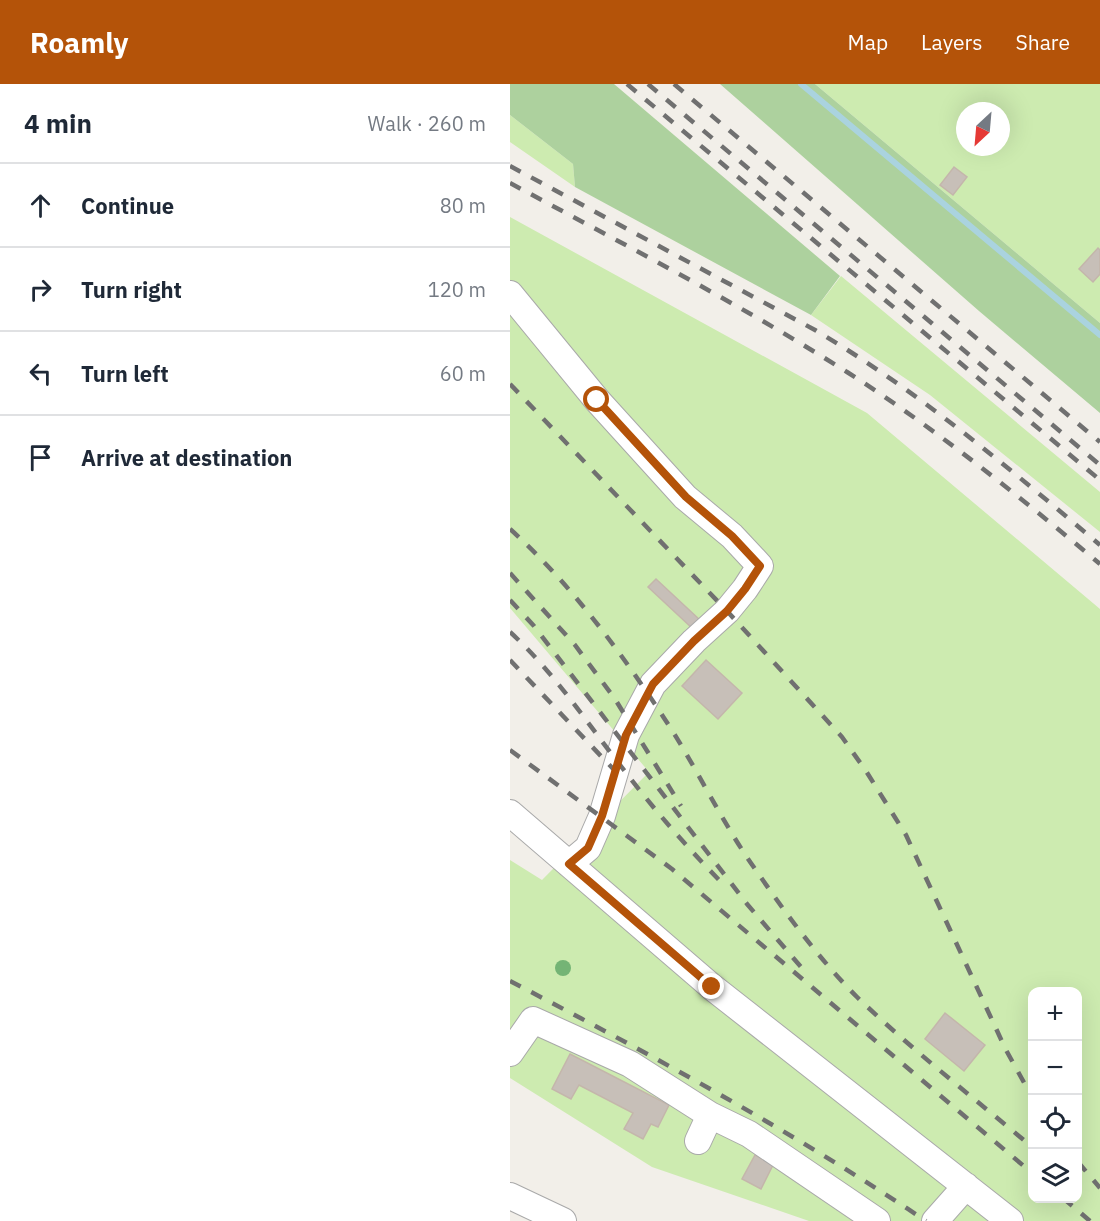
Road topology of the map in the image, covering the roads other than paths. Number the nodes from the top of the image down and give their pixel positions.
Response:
1 (510, 294) edge
2 (510, 813) edge
3 (569, 864) junction
4 (510, 1053) edge
5 (710, 1115) junction
6 (698, 1140) dead end
7 (966, 1186) junction
8 (510, 1196) edge
9 (563, 1221) edge
10 (877, 1221) edge
11 (934, 1221) edge
12 (1011, 1221) edge

1 - 3 lane
2 - 3 lane
3 - 7 lane
4 - 5 lane
5 - 6 lane
5 - 10 lane
7 - 11 lane
7 - 12 lane
8 - 9 lane

